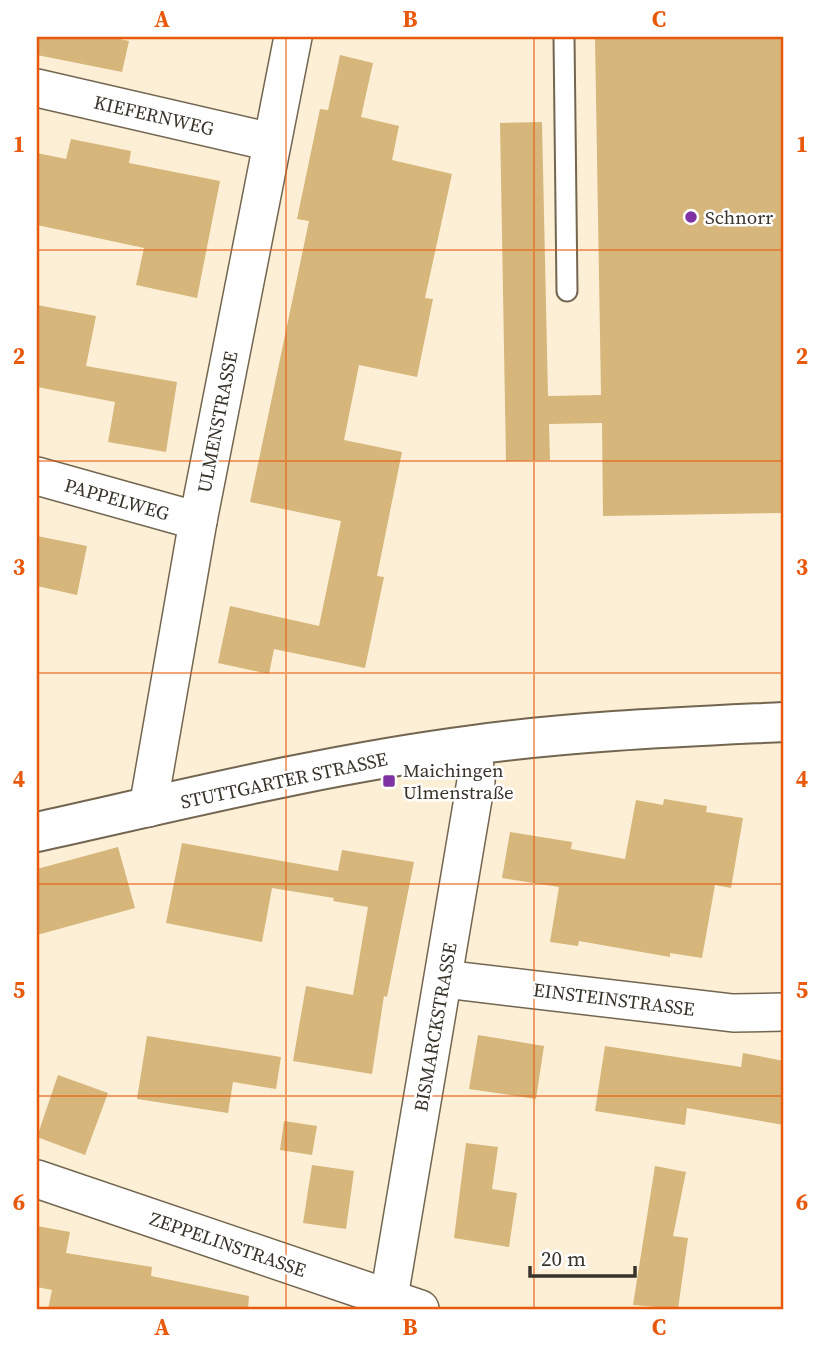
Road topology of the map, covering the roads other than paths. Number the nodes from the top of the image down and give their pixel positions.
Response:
1 (293, 37) edge
2 (564, 37) edge
3 (37, 88) edge
4 (271, 142) junction
5 (566, 291) dead end
6 (37, 476) edge
7 (198, 521) junction
8 (784, 722) edge
9 (474, 744) junction
10 (148, 808) junction
11 (37, 832) edge
12 (444, 979) junction
13 (784, 1012) edge
14 (37, 1179) edge
15 (399, 1306) edge

1 - 4 street, ULMENSTRASSE
2 - 5 lane
3 - 4 street, KIEFERNWEG
4 - 7 street, ULMENSTRASSE
6 - 7 street, PAPPELWEG
7 - 10 street, ULMENSTRASSE
8 - 9 street, STUTTGARTER STRASSE
9 - 10 street, STUTTGARTER STRASSE
9 - 12 street, BISMARCKSTRASSE
10 - 11 street, STUTTGARTER STRASSE
12 - 13 street, EINSTEINSTRASSE
12 - 15 street, BISMARCKSTRASSE
14 - 15 street, ZEPPELINSTRASSE

